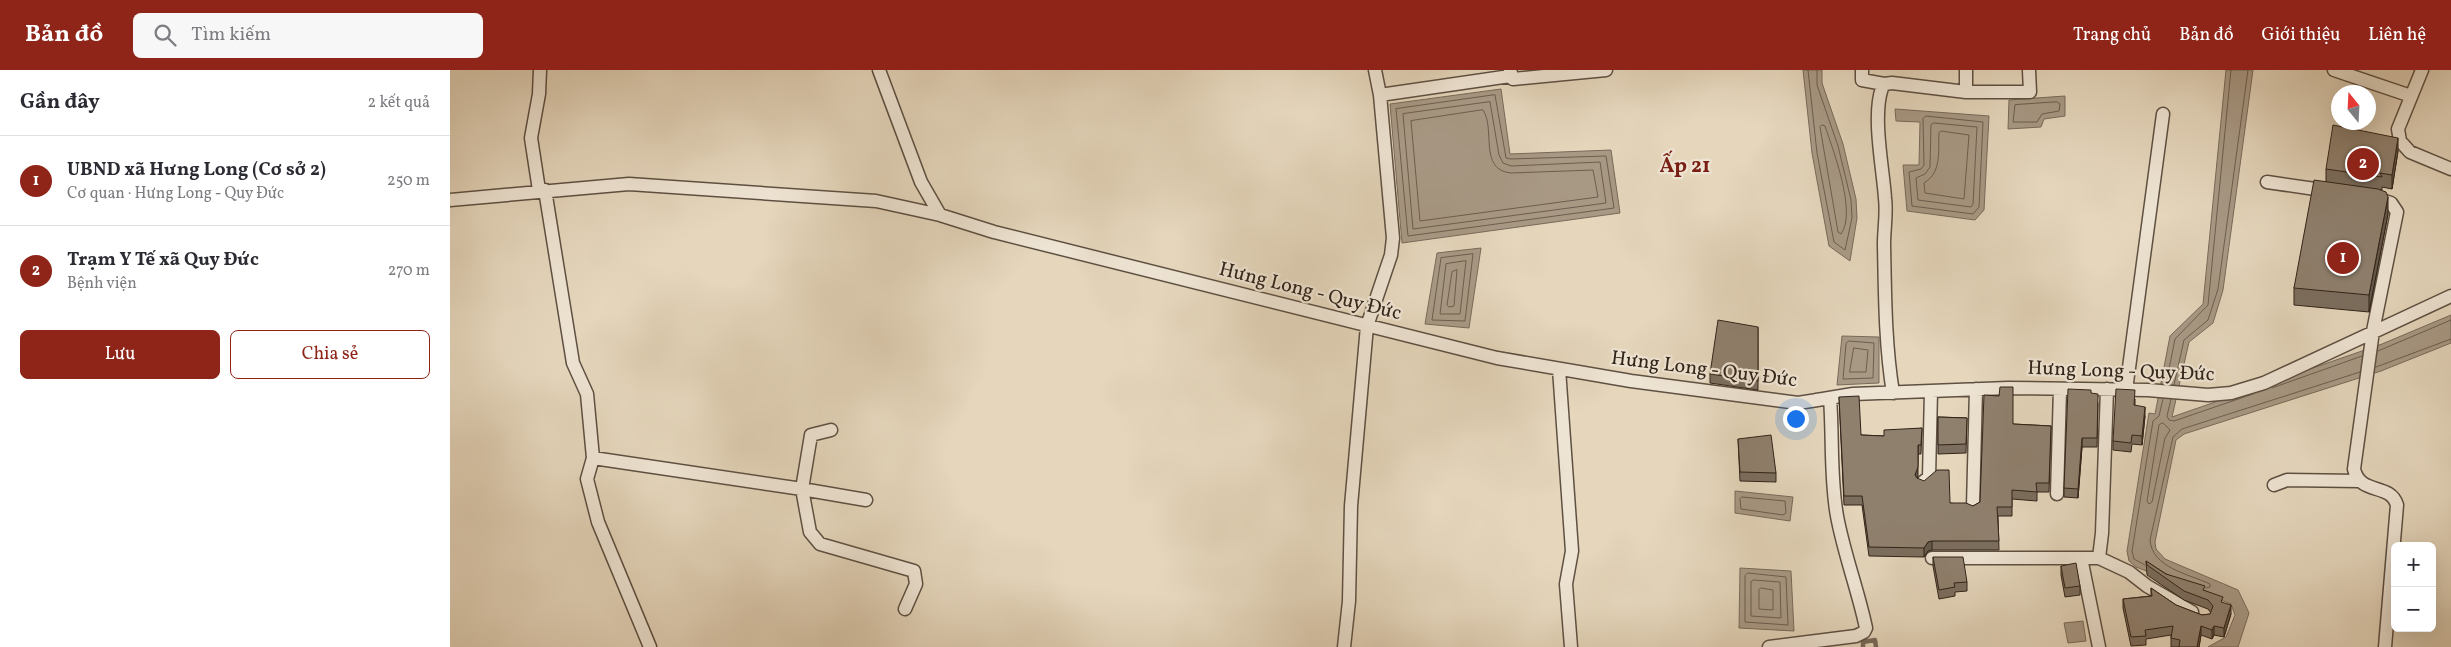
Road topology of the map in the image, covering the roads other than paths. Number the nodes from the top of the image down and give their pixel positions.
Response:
1 (540, 70) edge
2 (879, 70) edge
3 (1376, 70) edge
4 (1606, 70) edge
5 (1862, 70) edge
6 (1966, 70) edge
7 (2029, 70) edge
8 (2334, 70) edge
9 (2422, 70) edge
10 (1510, 73) edge
11 (1884, 84) junction
12 (1966, 92) junction
13 (1380, 95) junction
14 (2411, 96) junction
15 (2163, 114) dead end
16 (2451, 169) edge
17 (2267, 182) dead end
18 (542, 190) junction
19 (2342, 192) edge
20 (2361, 195) edge
21 (450, 200) edge
22 (940, 215) junction
23 (2451, 296) edge
24 (1367, 326) junction
25 (2374, 331) junction
26 (1559, 369) junction
27 (1976, 389) junction
28 (2060, 389) junction
29 (2107, 390) junction
30 (2126, 390) junction
31 (1931, 391) junction
32 (1893, 393) junction
33 (1830, 398) junction
34 (1816, 400) dead end
35 (831, 430) dead end
36 (593, 458) junction
37 (1922, 482) edge
38 (2359, 482) junction
39 (2274, 485) dead end
40 (802, 489) junction
41 (2057, 494) dead end
42 (866, 500) dead end
43 (1973, 507) edge
44 (1932, 558) edge
45 (2081, 558) junction
46 (2098, 558) junction
47 (904, 609) dead end
48 (2205, 618) edge
49 (650, 647) edge
50 (1344, 647) edge
51 (1570, 647) edge
52 (1769, 647) edge
53 (2099, 647) edge
54 (2385, 647) edge

1 - 18 street
2 - 22 street
3 - 13 street
4 - 10 street
5 - 11 street
6 - 12 street
7 - 12 street
8 - 14 street
9 - 14 street
10 - 13 street
11 - 12 street
11 - 32 street
13 - 24 street
14 - 16 street
15 - 30 street
17 - 19 street
18 - 21 street, Hưng Long - Quy Đức
18 - 22 street, Hưng Long - Quy Đức
18 - 36 street
20 - 25 street
22 - 24 street, Hưng Long - Quy Đức
23 - 25 street, Hưng Long - Quy Đức
24 - 26 street, Hưng Long - Quy Đức
24 - 50 street
25 - 30 street, Hưng Long - Quy Đức
25 - 38 street
26 - 33 street, Hưng Long - Quy Đức
26 - 51 street
27 - 28 street, Hưng Long - Quy Đức
27 - 31 street, Hưng Long - Quy Đức
27 - 43 street
28 - 29 street, Hưng Long - Quy Đức
28 - 41 street
29 - 30 street, Hưng Long - Quy Đức
29 - 46 street
31 - 32 street, Hưng Long - Quy Đức
31 - 37 street
32 - 33 street, Hưng Long - Quy Đức
33 - 34 street, Hưng Long - Quy Đức
33 - 52 street
35 - 40 street
36 - 40 street
36 - 49 street
38 - 39 street
38 - 54 street
40 - 42 street
40 - 47 street
44 - 45 street
45 - 46 street
45 - 53 street
46 - 48 street

